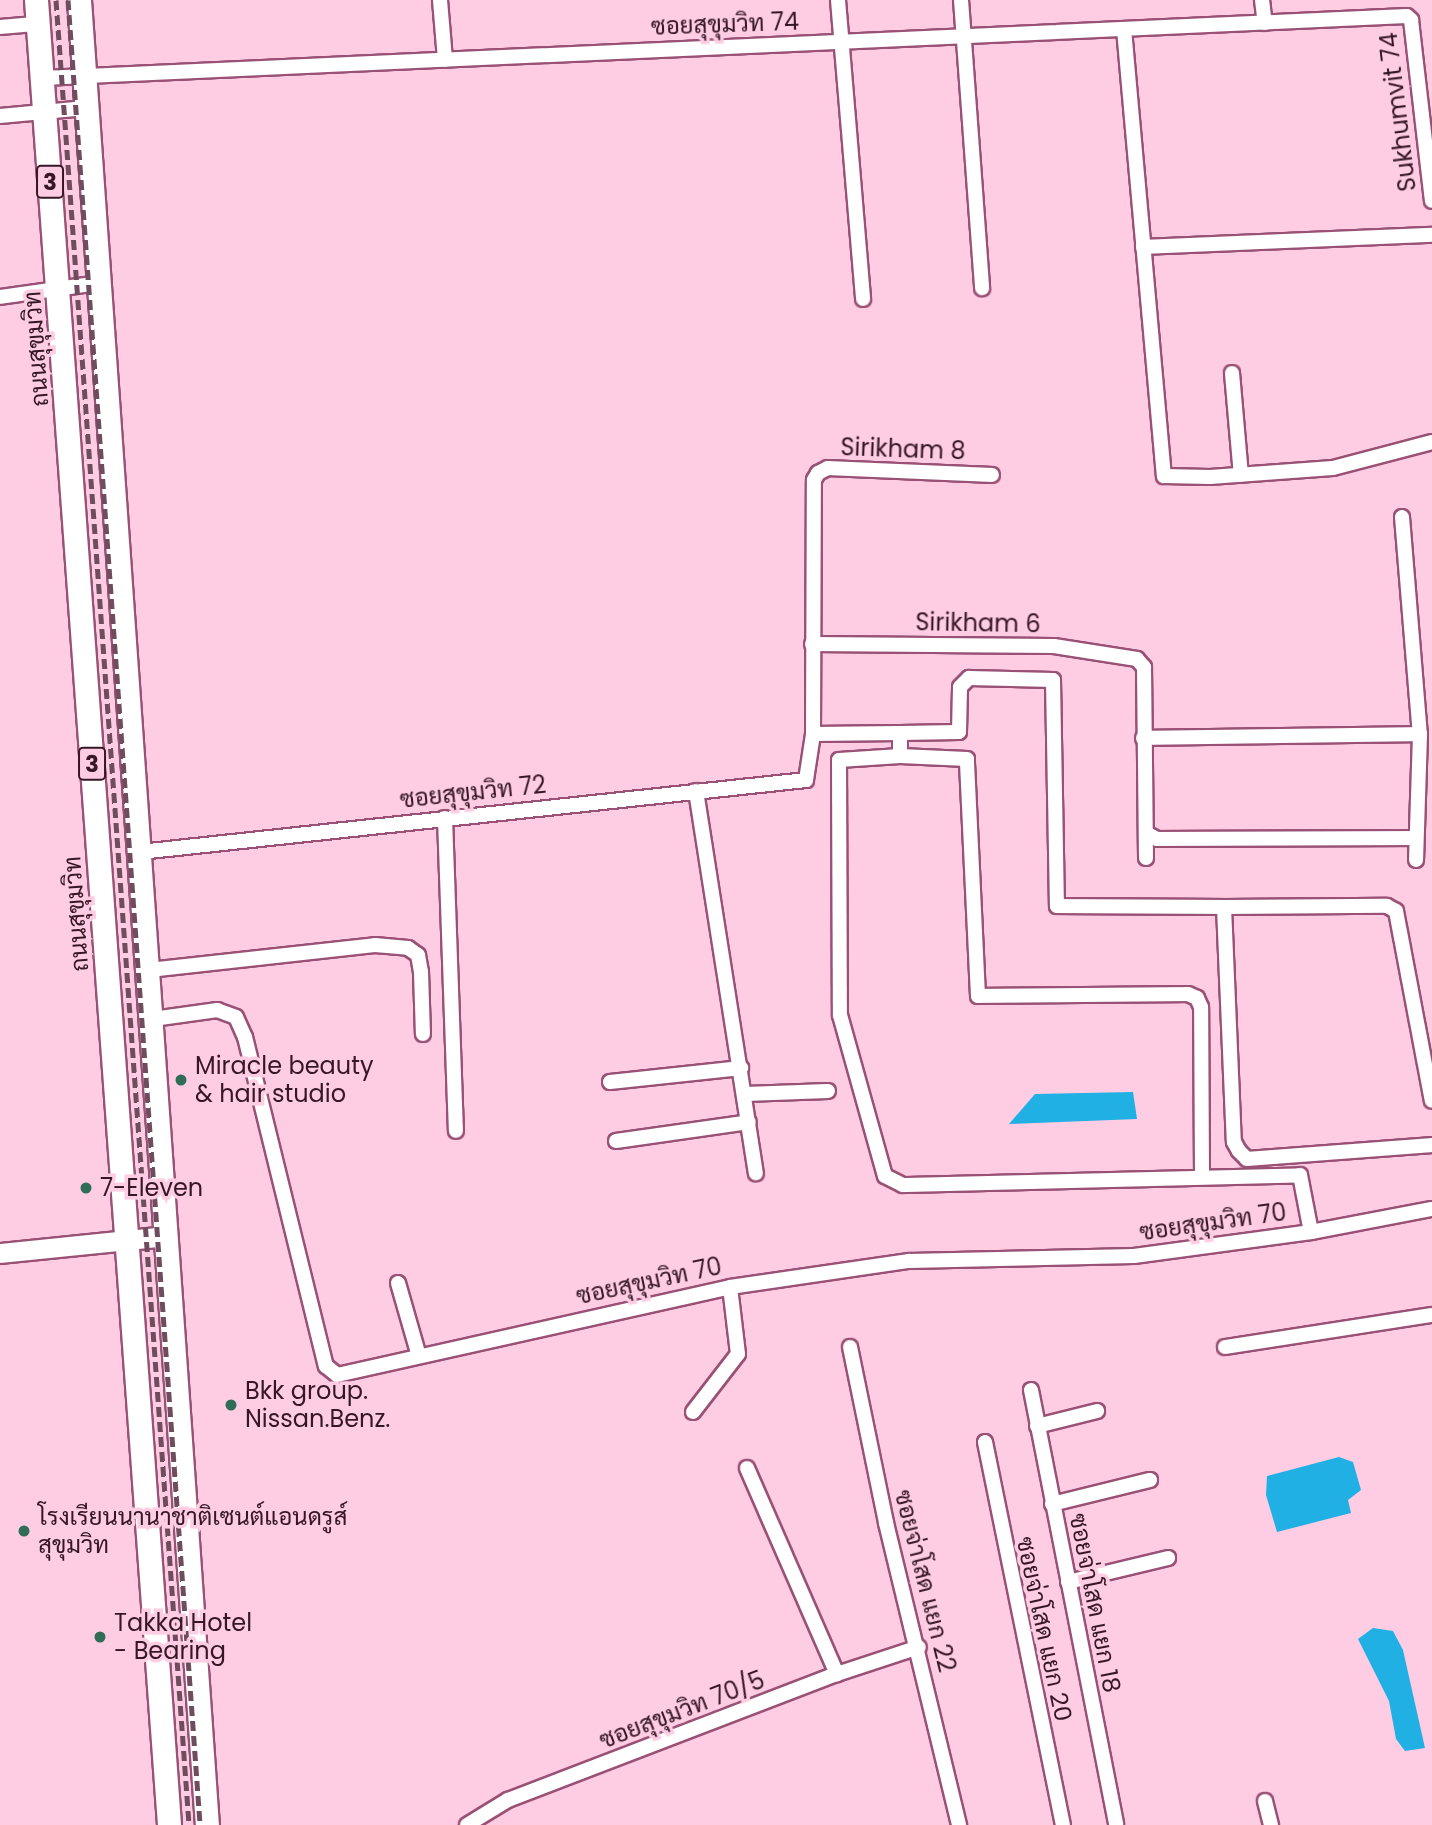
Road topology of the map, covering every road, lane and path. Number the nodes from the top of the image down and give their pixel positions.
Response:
1 (36, 0) edge
2 (79, 0) edge
3 (440, 0) edge
4 (838, 0) edge
5 (961, 0) edge
6 (1262, 0) edge
7 (1410, 17) joint
8 (1265, 23) junction
9 (38, 24) junction
10 (0, 27) edge
11 (1124, 29) junction
12 (963, 37) junction
13 (842, 42) junction
14 (445, 60) junction
15 (84, 75) junction
16 (43, 78) junction
17 (86, 108) junction
18 (46, 111) junction
19 (0, 116) edge
20 (1432, 201) edge
21 (1432, 235) edge
22 (1143, 247) junction
23 (98, 283) junction
24 (58, 287) junction
25 (982, 289) dead end
26 (0, 296) edge
27 (863, 299) dead end
28 (1232, 373) dead end
29 (1432, 442) edge
30 (992, 475) dead end
31 (1241, 475) junction
32 (1402, 517) dead end
33 (812, 644) junction
34 (900, 733) junction
35 (813, 734) junction
36 (1420, 734) junction
37 (1143, 738) junction
38 (900, 756) junction
39 (696, 791) junction
40 (445, 818) junction
41 (1148, 834) junction
42 (1416, 838) junction
43 (140, 852) junction
44 (1146, 858) dead end
45 (1416, 860) dead end
46 (1224, 906) junction
47 (149, 970) junction
48 (153, 1019) junction
49 (423, 1034) dead end
50 (741, 1068) junction
51 (610, 1082) dead end
52 (828, 1091) dead end
53 (745, 1094) junction
54 (1432, 1101) edge
55 (749, 1122) junction
56 (456, 1131) dead end
57 (616, 1140) dead end
58 (1432, 1145) edge
59 (756, 1173) dead end
60 (1202, 1175) junction
61 (1432, 1209) edge
62 (1311, 1232) junction
63 (167, 1236) junction
64 (125, 1241) junction
65 (0, 1253) edge
66 (398, 1283) dead end
67 (730, 1287) junction
68 (1432, 1315) edge
69 (850, 1347) dead end
70 (1225, 1347) dead end
71 (419, 1356) junction
72 (1031, 1390) dead end
73 (1097, 1411) dead end
74 (692, 1412) dead end
75 (1037, 1426) junction
76 (985, 1441) dead end
77 (747, 1468) dead end
78 (1150, 1480) dead end
79 (1052, 1504) junction
80 (1168, 1558) dead end
81 (1068, 1582) junction
82 (919, 1647) junction
83 (837, 1674) junction
84 (1265, 1801) dead end
85 (169, 1825) edge
86 (207, 1825) edge
87 (467, 1825) edge
88 (959, 1825) edge
89 (1063, 1825) edge
90 (1116, 1825) edge
91 (1271, 1825) edge

1 - 9 highway, ถนนสุขุมวิท / 3
2 - 15 highway, 3
3 - 14 street
4 - 13 street
5 - 12 street
6 - 8 street
7 - 8 street, ซอยสุขุมวิท 74
7 - 20 street, Sukhumvit 74
8 - 11 street, ซอยสุขุมวิท 74
9 - 10 street
9 - 16 highway, ถนนสุขุมวิท / 3
11 - 12 street, ซอยสุขุมวิท 74
11 - 22 street
12 - 13 street, ซอยสุขุมวิท 74
12 - 25 street
13 - 14 street, ซอยสุขุมวิท 74
13 - 27 street
14 - 15 street, ซอยสุขุมวิท 74
15 - 16 street, ซอยสุขุมวิท 74
15 - 17 highway, 3
16 - 18 highway, ถนนสุขุมวิท / 3
17 - 18 street
17 - 23 highway, 3
18 - 19 street
18 - 24 highway, ถนนสุขุมวิท / 3
21 - 22 street
22 - 31 street
23 - 24 street
23 - 43 highway, 3
24 - 26 street
24 - 64 highway, ถนนสุขุมวิท / 3
28 - 31 street
29 - 31 street
30 - 33 street, Sirikham 8
32 - 36 street
33 - 35 street
33 - 37 street, Sirikham 6
34 - 35 street
34 - 38 street
34 - 46 street
35 - 39 street, ซอยสุขุมวิท 72
36 - 37 street
36 - 42 street
37 - 41 street
38 - 60 street
38 - 60 street
39 - 40 street, ซอยสุขุมวิท 72
39 - 50 street
40 - 43 street, ซอยสุขุมวิท 72
40 - 56 street
41 - 42 street
41 - 44 street
42 - 45 street
43 - 47 highway, 3
46 - 54 street
46 - 58 street
47 - 48 highway, 3
47 - 49 street
48 - 63 highway, 3
48 - 71 street, ซอยสุขุมวิท 70
50 - 51 street
50 - 53 street
52 - 53 street
53 - 55 street
55 - 57 street
55 - 59 street
60 - 62 street
61 - 62 street, ซอยสุขุมวิท 70
62 - 67 street, ซอยสุขุมวิท 70
63 - 64 main road
63 - 86 highway, 3
64 - 65 main road
64 - 85 highway, ถนนสุขุมวิท / 3
66 - 71 street
67 - 71 street, ซอยสุขุมวิท 70
67 - 74 street
68 - 70 street
69 - 82 street, ซอยจ่าโสด แยก 22
72 - 75 street, ซอยจ่าโสด แยก 18
73 - 75 street
75 - 79 street, ซอยจ่าโสด แยก 18
76 - 89 street, ซอยจ่าโสด แยก 20
77 - 83 street
78 - 79 street
79 - 81 street, ซอยจ่าโสด แยก 18
80 - 81 street
81 - 90 street, ซอยจ่าโสด แยก 18
82 - 83 street, ซอยสุขุมวิท 70/5
82 - 88 street, ซอยจ่าโสด แยก 22
83 - 87 street, ซอยสุขุมวิท 70/5
84 - 91 street

